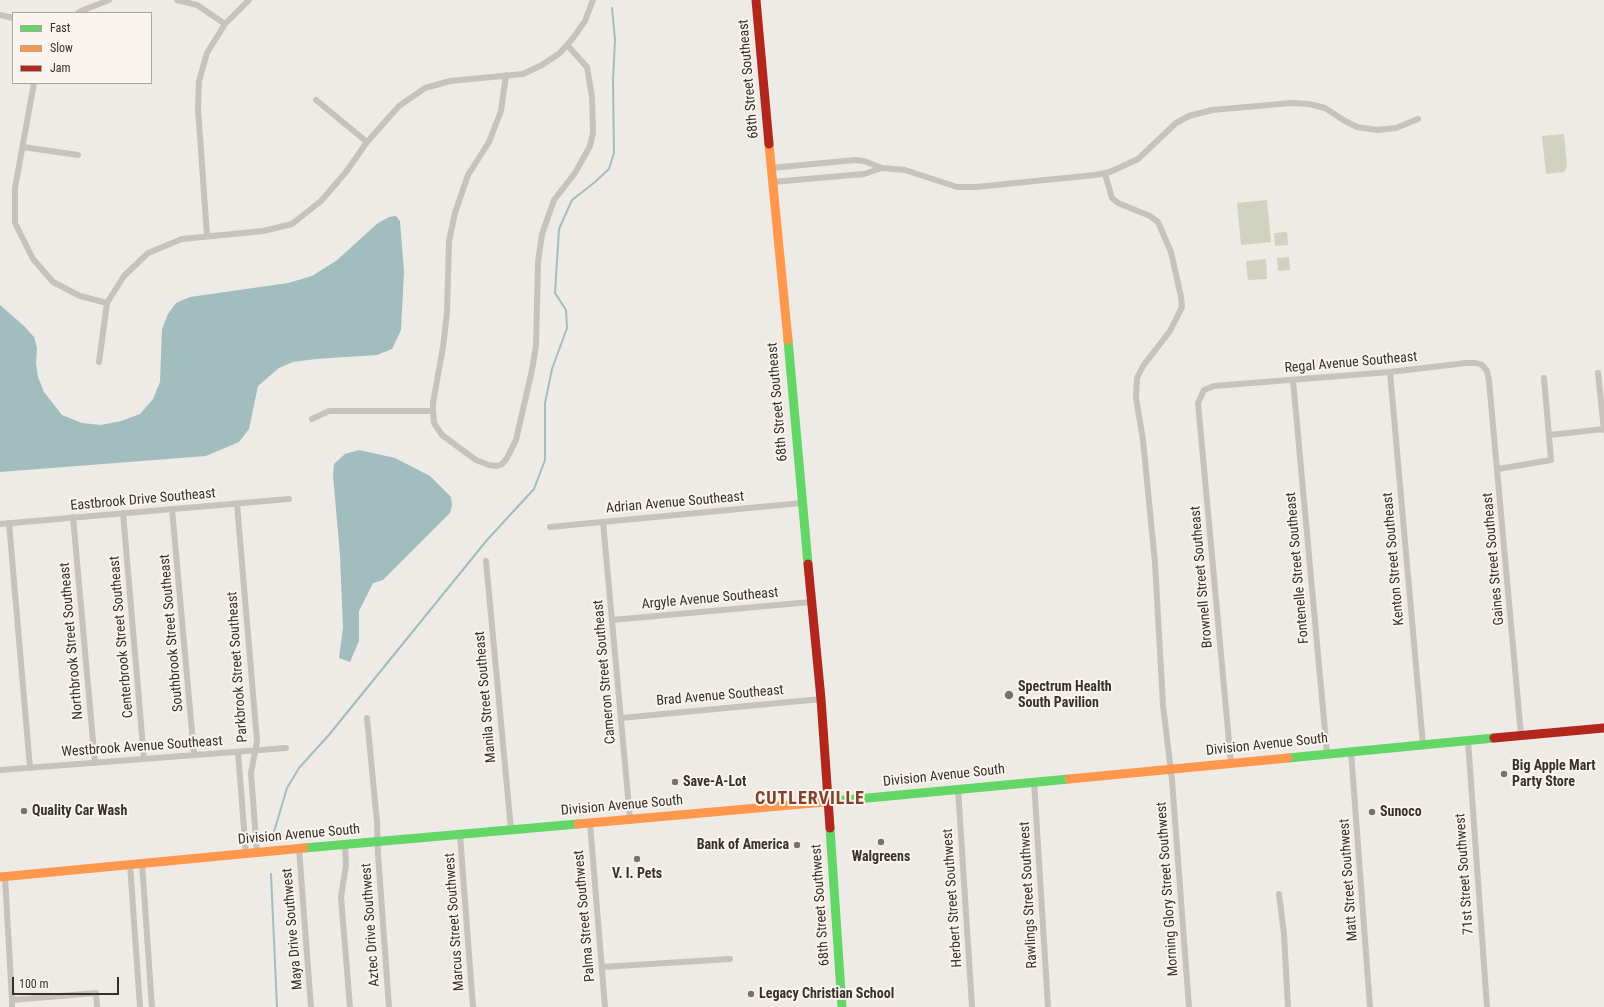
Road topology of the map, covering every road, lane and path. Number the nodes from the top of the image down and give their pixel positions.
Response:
1 (109, 0) edge
2 (177, 0) edge
3 (249, 0) edge
4 (593, 0) edge
5 (756, 0) edge
6 (80, 12) edge
7 (0, 15) edge
8 (12, 18) edge
9 (225, 24) junction
10 (567, 45) junction
11 (506, 75) junction
12 (34, 84) edge
13 (316, 100) dead end
14 (1418, 118) dead end
15 (367, 142) junction
16 (22, 147) junction
17 (78, 155) dead end
18 (771, 168) junction
19 (882, 168) junction
20 (1105, 174) junction
21 (772, 182) junction
22 (207, 236) junction
23 (107, 303) junction
24 (99, 362) dead end
25 (1390, 372) junction
26 (1598, 372) dead end
27 (1544, 378) dead end
28 (1293, 380) junction
29 (1489, 381) joint
30 (1204, 390) joint
31 (433, 411) junction
32 (312, 419) dead end
33 (1604, 430) edge
34 (1550, 435) junction
35 (1498, 469) junction
36 (289, 500) dead end
37 (802, 503) junction
38 (237, 504) junction
39 (172, 509) junction
40 (123, 513) junction
41 (74, 517) junction
42 (603, 522) junction
43 (9, 523) junction
44 (0, 524) edge
45 (550, 527) dead end
46 (486, 561) dead end
47 (811, 602) junction
48 (612, 620) junction
49 (821, 699) junction
50 (367, 718) dead end
51 (621, 718) junction
52 (1604, 728) edge
53 (1521, 735) junction
54 (1468, 740) junction
55 (1423, 745) junction
56 (286, 748) dead end
57 (255, 751) junction
58 (1351, 751) junction
59 (238, 752) junction
60 (1326, 753) junction
61 (194, 754) junction
62 (144, 759) junction
63 (95, 762) junction
64 (1231, 763) junction
65 (30, 768) junction
66 (1170, 769) junction
67 (0, 770) edge
68 (1034, 781) junction
69 (958, 788) junction
70 (829, 802) junction
71 (630, 819) junction
72 (590, 823) junction
73 (511, 830) junction
74 (460, 835) junction
75 (377, 842) junction
76 (345, 845) junction
77 (299, 848) junction
78 (257, 853) junction
79 (246, 854) junction
80 (142, 863) junction
81 (130, 864) junction
82 (2, 877) edge
83 (1279, 894) dead end
84 (730, 959) dead end
85 (602, 967) junction
86 (12, 1000) junction
87 (12, 1007) edge
88 (97, 1007) edge
89 (140, 1007) edge
90 (152, 1007) edge
91 (311, 1007) edge
92 (350, 1007) edge
93 (389, 1007) edge
94 (474, 1007) edge
95 (605, 1007) edge
96 (842, 1007) edge
97 (972, 1007) edge
98 (1048, 1007) edge
99 (1189, 1007) edge
100 (1288, 1007) edge
101 (1370, 1007) edge
102 (1487, 1007) edge

1 - 6 street
2 - 9 street
3 - 9 street
4 - 10 street
5 - 18 main road, 68th Street Southeast
7 - 8 street
9 - 22 street
10 - 11 street
10 - 31 street
11 - 15 street
11 - 31 street
12 - 16 street
13 - 15 street
14 - 20 street
15 - 22 street
16 - 17 street
16 - 23 street
18 - 19 street
18 - 21 main road, 68th Street Southeast
19 - 20 street
19 - 21 street
20 - 66 street, Morning Glory Street Southwest
21 - 37 main road, 68th Street Southeast
22 - 23 street
23 - 24 street
25 - 28 street, Regal Avenue Southeast
25 - 29 street, Regal Avenue Southeast
25 - 55 street, Kenton Street Southeast
26 - 33 street
27 - 34 street
28 - 30 street, Regal Avenue Southeast
28 - 60 street, Fontenelle Street Southeast
29 - 35 street, Gaines Street Southeast
30 - 64 street, Brownell Street Southeast
31 - 32 street
33 - 34 street
34 - 35 street
35 - 53 street, Gaines Street Southeast
36 - 38 street, Eastbrook Drive Southeast
37 - 42 street, Adrian Avenue Southeast
37 - 47 main road, 68th Street Southeast
38 - 39 street, Eastbrook Drive Southeast
38 - 57 street, Parkbrook Street Southeast
39 - 40 street, Eastbrook Drive Southeast
39 - 61 street, Southbrook Street Southeast
40 - 41 street, Eastbrook Drive Southeast
40 - 62 street, Centerbrook Street Southeast
41 - 43 street, Eastbrook Drive Southeast
41 - 63 street, Northbrook Street Southeast
42 - 45 street, Adrian Avenue Southeast
42 - 48 street, Cameron Street Southeast
43 - 44 street, Eastbrook Drive Southeast
43 - 65 street
46 - 73 street, Manila Street Southeast
47 - 48 street, Argyle Avenue Southeast
47 - 49 main road, 68th Street Southeast
48 - 51 street, Cameron Street Southeast
49 - 51 street, Brad Avenue Southeast
49 - 70 main road, 68th Street Southeast
50 - 75 street, Aztec Drive Southwest
51 - 71 street, Cameron Street Southeast
52 - 53 main road, Division Avenue South
53 - 54 main road, Division Avenue South
54 - 55 main road, Division Avenue South
54 - 102 street, 71st Street Southwest
55 - 58 main road, Division Avenue South
56 - 57 street, Westbrook Avenue Southeast
57 - 59 street, Westbrook Avenue Southeast
57 - 78 street, Parkbrook Street Southeast
58 - 60 main road, Division Avenue South
58 - 101 street, Matt Street Southwest
59 - 61 street, Westbrook Avenue Southeast
59 - 79 street
60 - 64 main road, Division Avenue South
61 - 62 street, Westbrook Avenue Southeast
62 - 63 street, Westbrook Avenue Southeast
63 - 65 street, Westbrook Avenue Southeast
64 - 66 main road, Division Avenue South
65 - 67 street, Westbrook Avenue Southeast
66 - 68 main road, Division Avenue South
66 - 99 street, Morning Glory Street Southwest
68 - 69 main road, Division Avenue South
68 - 98 street, Rawlings Street Southwest
69 - 70 main road, Division Avenue South
69 - 97 street, Herbert Street Southwest
70 - 71 main road, Division Avenue South
70 - 96 main road, 68th Street Southwest
71 - 72 main road, Division Avenue South
72 - 73 main road, Division Avenue South
72 - 85 street, Palma Street Southwest
73 - 74 main road, Division Avenue South
74 - 75 main road, Division Avenue South
74 - 94 street, Marcus Street Southwest
75 - 76 main road, Division Avenue South
75 - 93 street, Aztec Drive Southwest
76 - 77 main road, Division Avenue South
76 - 92 street
77 - 78 main road, Division Avenue South
77 - 91 street, Maya Drive Southwest
78 - 79 main road, Division Avenue South
79 - 80 main road, Division Avenue South
80 - 81 main road, Division Avenue South
80 - 90 street
81 - 82 main road, Division Avenue South
81 - 89 street
82 - 86 street
83 - 100 street
84 - 85 street
85 - 95 street, Palma Street Southwest
86 - 87 street
86 - 88 street

